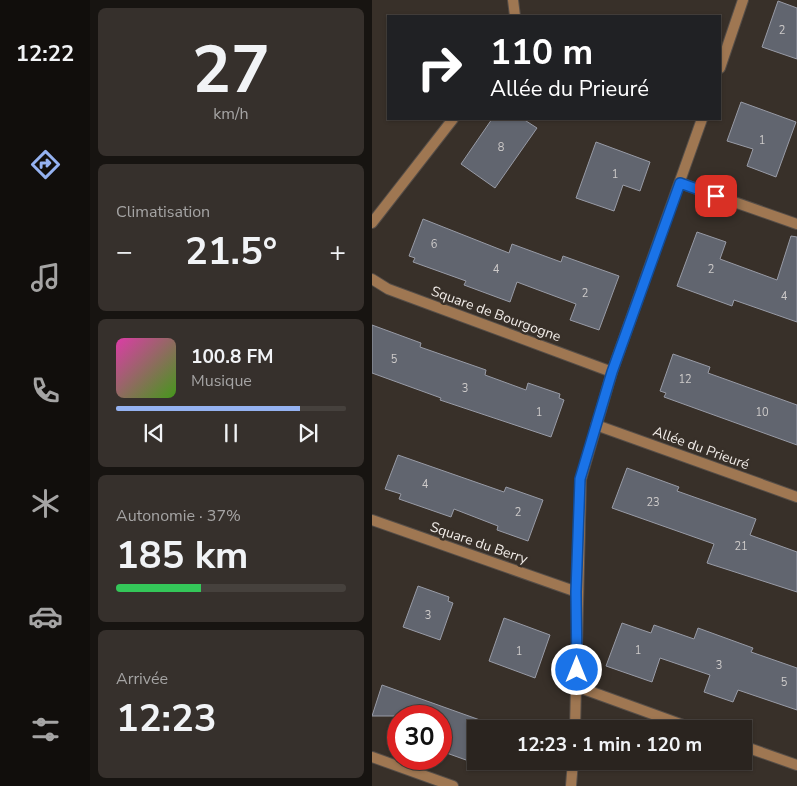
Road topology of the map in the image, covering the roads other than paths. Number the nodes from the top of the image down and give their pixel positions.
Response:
1 (513, 0) edge
2 (743, 0) edge
3 (515, 15) edge
4 (721, 65) edge
5 (452, 120) edge
6 (702, 120) edge
7 (680, 183) junction
8 (372, 223) edge
9 (796, 224) edge
10 (372, 279) edge
11 (612, 372) junction
12 (596, 425) junction
13 (796, 497) edge
14 (372, 520) edge
15 (576, 592) junction
16 (578, 687) junction
17 (576, 720) edge
18 (669, 720) edge
19 (752, 749) edge
20 (372, 757) edge
21 (796, 765) edge
22 (572, 770) edge
23 (453, 786) edge
24 (571, 786) edge

1 - 3 street
2 - 4 street
5 - 8 street
6 - 7 street
7 - 9 street
7 - 11 street
10 - 11 street, Square de Bourgogne
11 - 12 street
12 - 13 street, Allée du Prieuré
12 - 15 street
14 - 15 street, Square du Berry
15 - 16 street
16 - 17 street
16 - 18 street
19 - 21 street
20 - 23 street
22 - 24 street

